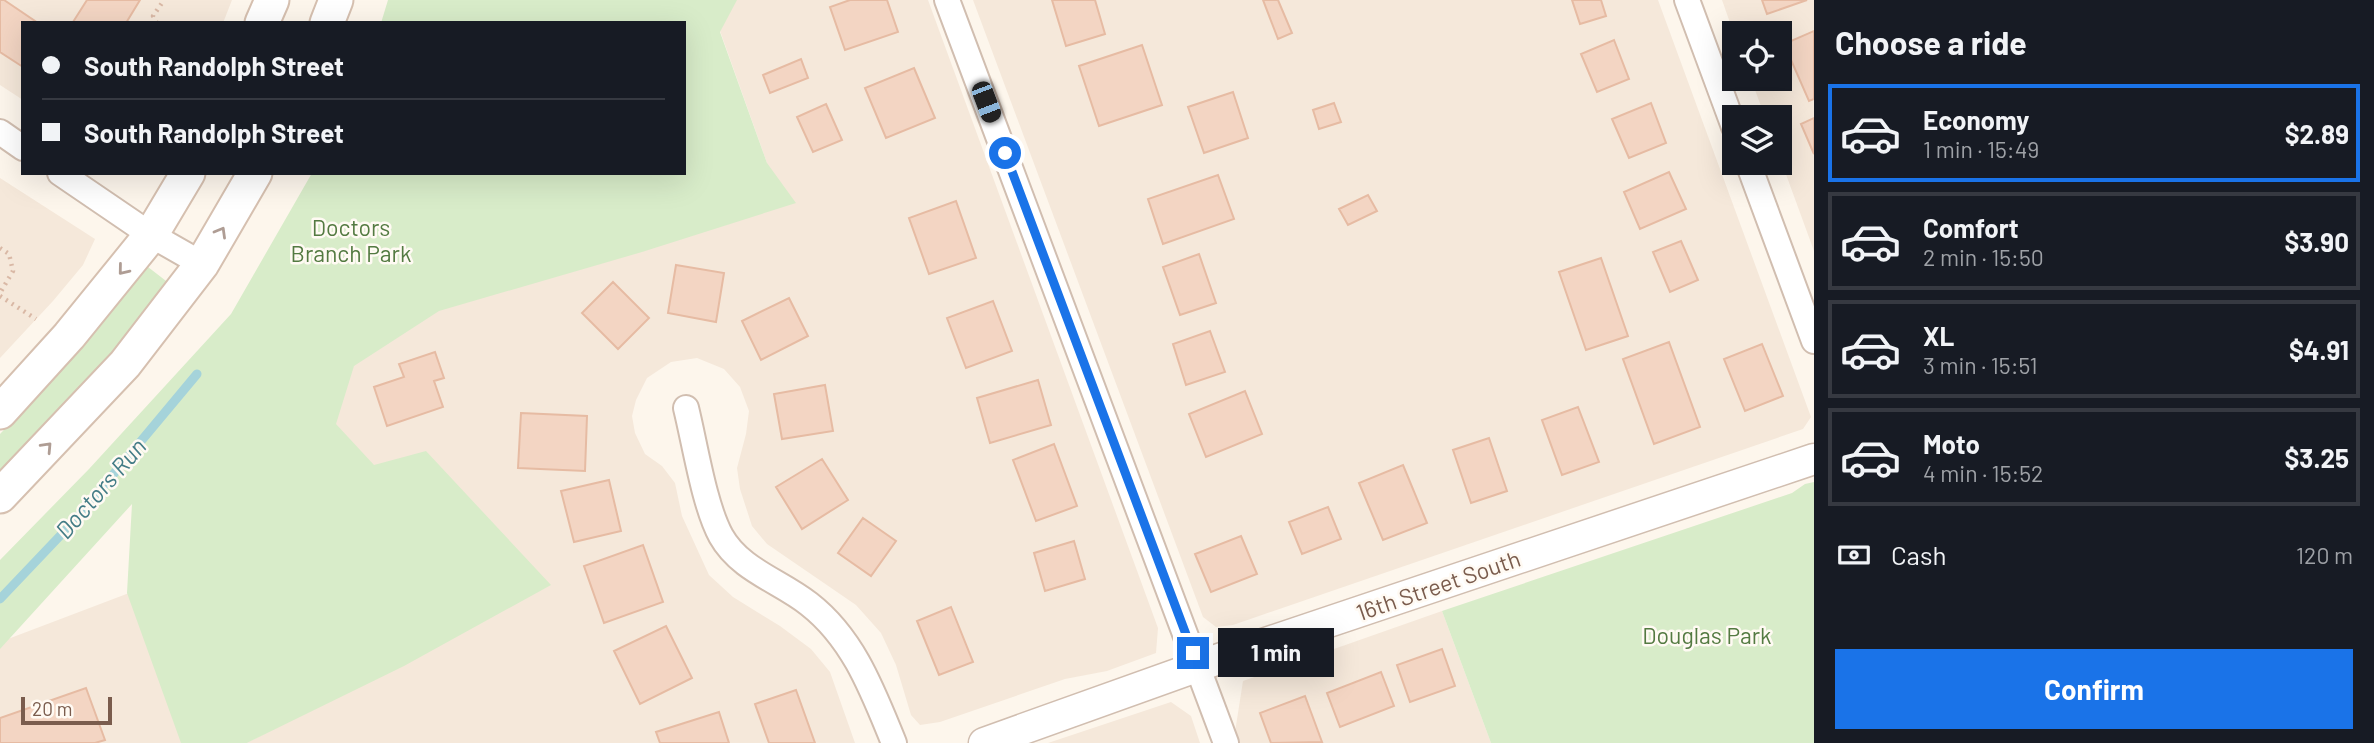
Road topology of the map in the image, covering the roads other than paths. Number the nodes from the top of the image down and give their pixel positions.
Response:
1 (272, 0) edge
2 (336, 0) edge
3 (947, 0) edge
4 (1687, 0) edge
5 (263, 21) edge
6 (328, 21) edge
7 (1726, 105) edge
8 (0, 132) edge
9 (21, 147) edge
10 (63, 175) edge
11 (187, 175) edge
12 (254, 175) edge
13 (1752, 175) edge
14 (151, 235) junction
15 (202, 264) junction
16 (1814, 341) edge
17 (687, 408) dead end
18 (0, 412) edge
19 (1814, 459) edge
20 (0, 496) edge
21 (1198, 666) junction
22 (894, 743) edge
23 (984, 743) edge
24 (1226, 743) edge

1 - 5 main road
2 - 6 main road
3 - 21 street
4 - 7 street
8 - 9 street
10 - 14 street
11 - 14 main road
15 -> 12 main road
13 - 16 street
14 - 15 street
14 -> 18 main road
20 -> 15 main road
17 - 22 street
19 - 21 street, 16th Street South
21 - 23 street, 16th Street South
21 - 24 street

